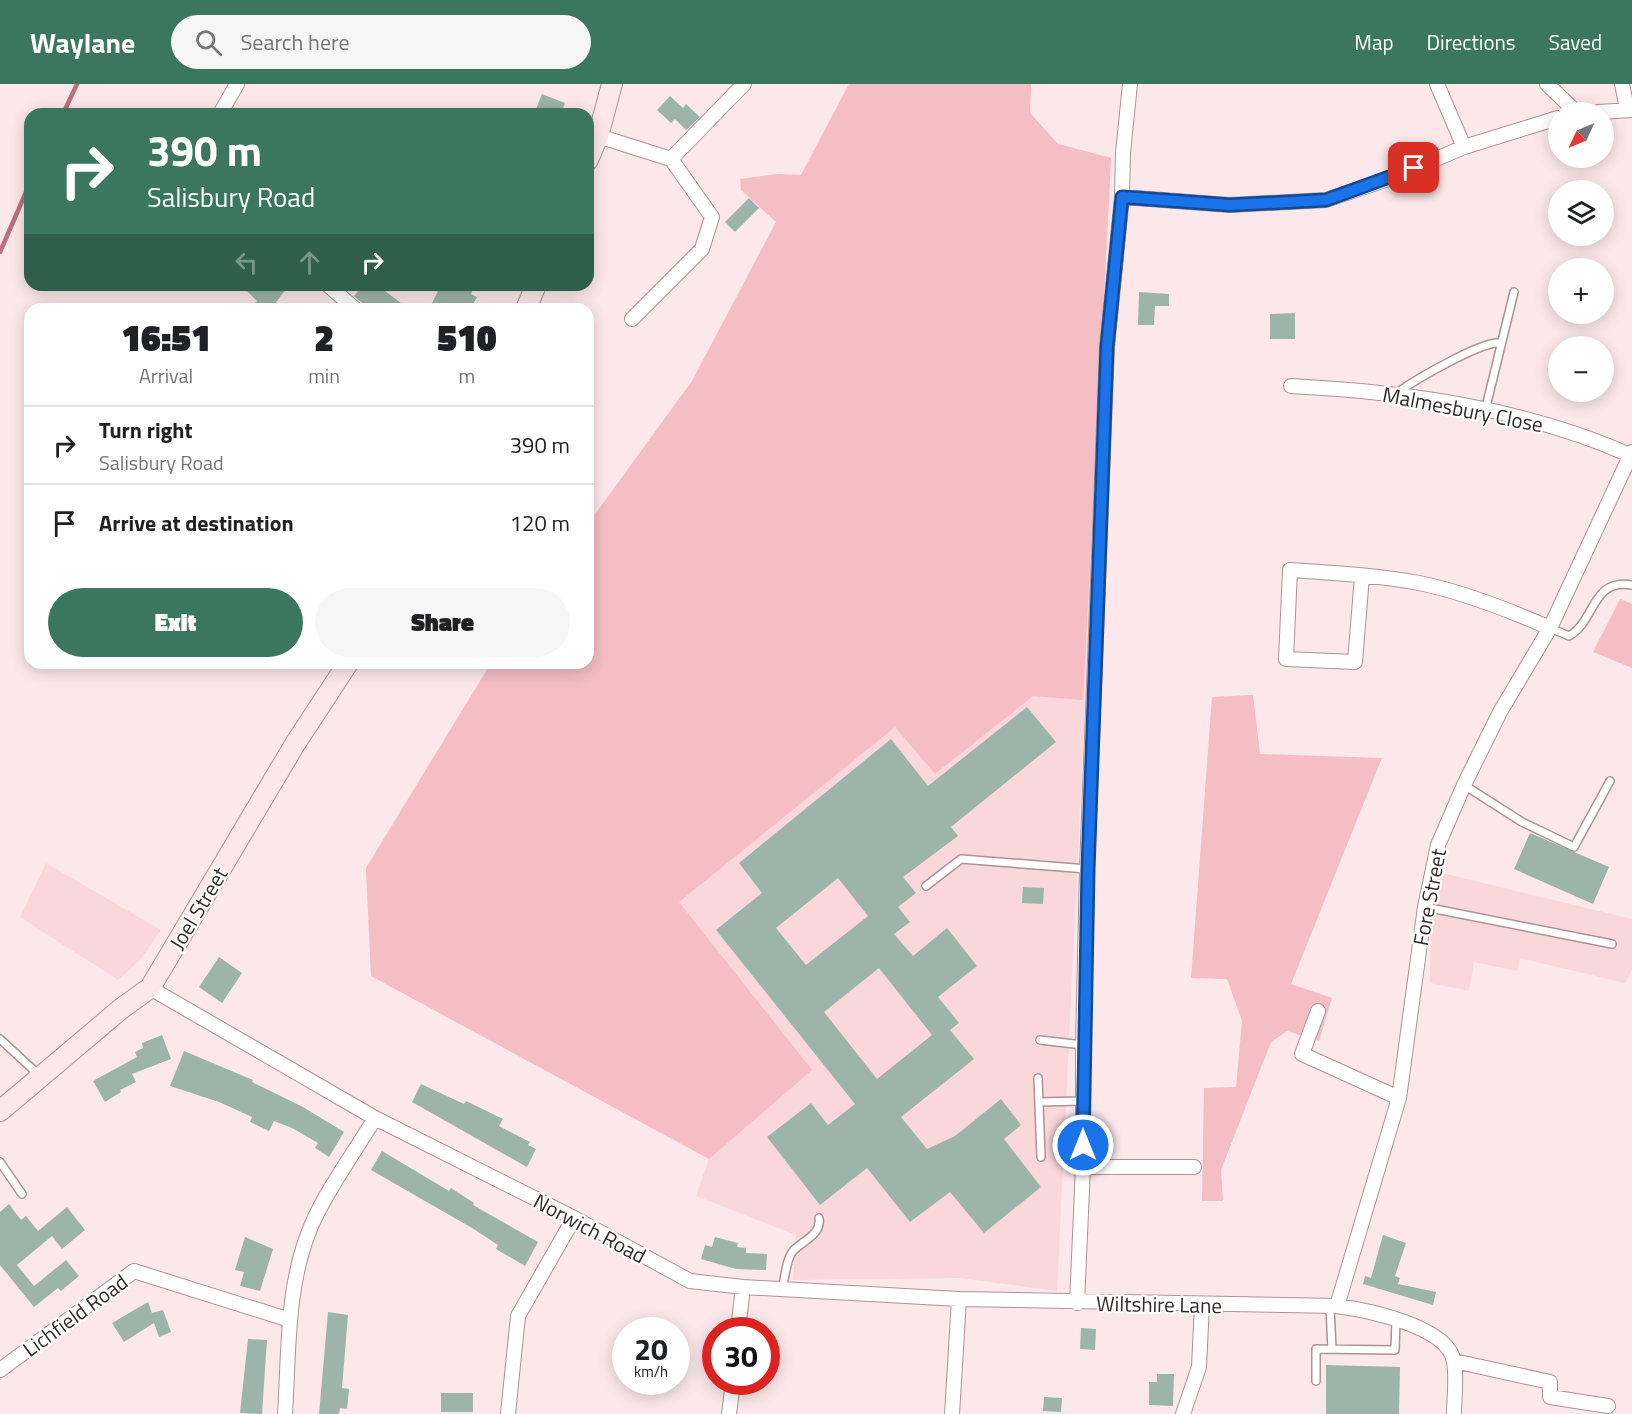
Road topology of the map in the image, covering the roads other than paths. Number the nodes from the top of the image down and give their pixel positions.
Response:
1 (237, 84) edge
2 (612, 84) edge
3 (744, 84) edge
4 (1130, 84) edge
5 (1437, 84) edge
6 (1547, 84) edge
7 (1622, 84) edge
8 (1566, 102) edge
9 (223, 108) edge
10 (1629, 110) edge
11 (1614, 111) edge
12 (1548, 121) edge
13 (598, 136) junction
14 (594, 146) edge
15 (1464, 147) junction
16 (671, 159) junction
17 (1122, 197) junction
18 (335, 291) edge
19 (1514, 292) dead end
20 (348, 303) edge
21 (632, 319) dead end
22 (1501, 343) junction
23 (1291, 386) dead end
24 (1395, 394) junction
25 (1485, 411) junction
26 (1631, 453) edge
27 (1362, 576) junction
28 (1632, 585) edge
29 (1550, 628) junction
30 (344, 669) edge
31 (1610, 781) dead end
32 (1464, 785) junction
33 (1088, 869) junction
34 (926, 886) dead end
35 (1425, 907) junction
36 (1612, 944) dead end
37 (150, 988) junction
38 (1318, 1011) dead end
39 (0, 1039) edge
40 (1040, 1040) dead end
41 (1083, 1045) junction
42 (41, 1077) junction
43 (1038, 1078) dead end
44 (1398, 1098) junction
45 (1083, 1101) junction
46 (1038, 1102) junction
47 (0, 1111) edge
48 (375, 1118) junction
49 (1041, 1157) dead end
50 (0, 1162) edge
51 (1083, 1167) junction
52 (1194, 1167) dead end
53 (22, 1194) dead end
54 (574, 1218) junction
55 (819, 1218) dead end
56 (743, 1287) junction
57 (782, 1289) junction
58 (959, 1299) junction
59 (1077, 1303) junction
60 (1202, 1304) junction
61 (1333, 1307) junction
62 (740, 1317) edge
63 (290, 1320) junction
64 (1396, 1320) junction
65 (1332, 1349) junction
66 (1454, 1361) junction
67 (0, 1370) edge
68 (1316, 1382) dead end
69 (731, 1395) edge
70 (1608, 1406) dead end
71 (285, 1414) edge
72 (508, 1414) edge
73 (729, 1414) edge
74 (952, 1414) edge
75 (1183, 1414) edge
76 (1454, 1414) edge

1 - 9 street
2 - 13 main road
3 - 16 street
4 - 17 street, Wiltshire Lane
5 - 15 street
6 - 8 street
7 - 10 street
10 - 11 street
12 - 15 street
13 - 14 main road
13 - 16 street
15 - 17 street
16 - 21 street
17 - 33 street, Wiltshire Lane
18 - 20 street
19 - 22 lane
22 - 24 lane
22 - 25 lane
23 - 24 street, Malmesbury Close
24 - 25 street, Malmesbury Close
25 - 26 street, Malmesbury Close
26 - 29 street, Fore Street
27 - 27 street
27 - 29 street
28 - 29 lane
29 - 32 street, Fore Street
30 - 37 main road, Joel Street
31 - 32 lane
32 - 35 street, Fore Street
33 - 34 lane
33 - 41 street, Wiltshire Lane
35 - 36 lane
35 - 44 street, Fore Street
37 - 42 main road, Joel Street
37 - 48 street, Norwich Road
38 - 44 street
39 - 42 lane
40 - 41 lane
41 - 45 street, Wiltshire Lane
42 - 47 main road, Joel Street
43 - 46 lane
44 - 61 street, Fore Street
45 - 46 lane
45 - 51 street, Wiltshire Lane
46 - 49 lane
48 - 54 street, Norwich Road
48 - 63 street
50 - 53 lane
51 - 52 street
51 - 59 street, Wiltshire Lane
54 - 56 street, Norwich Road
54 - 72 street
55 - 57 lane
56 - 57 street, Norwich Road
56 - 62 street
57 - 58 street, Norwich Road
58 - 59 street, Norwich Road
58 - 74 street
59 - 60 street, Wiltshire Lane
60 - 61 street, Wiltshire Lane
60 - 75 street
61 - 64 street, Wiltshire Lane
61 - 65 lane
63 - 67 street, Lichfield Road
63 - 71 street
64 - 65 lane
64 - 66 street, Wiltshire Lane
65 - 68 lane
66 - 70 street
66 - 76 street
69 - 73 street

